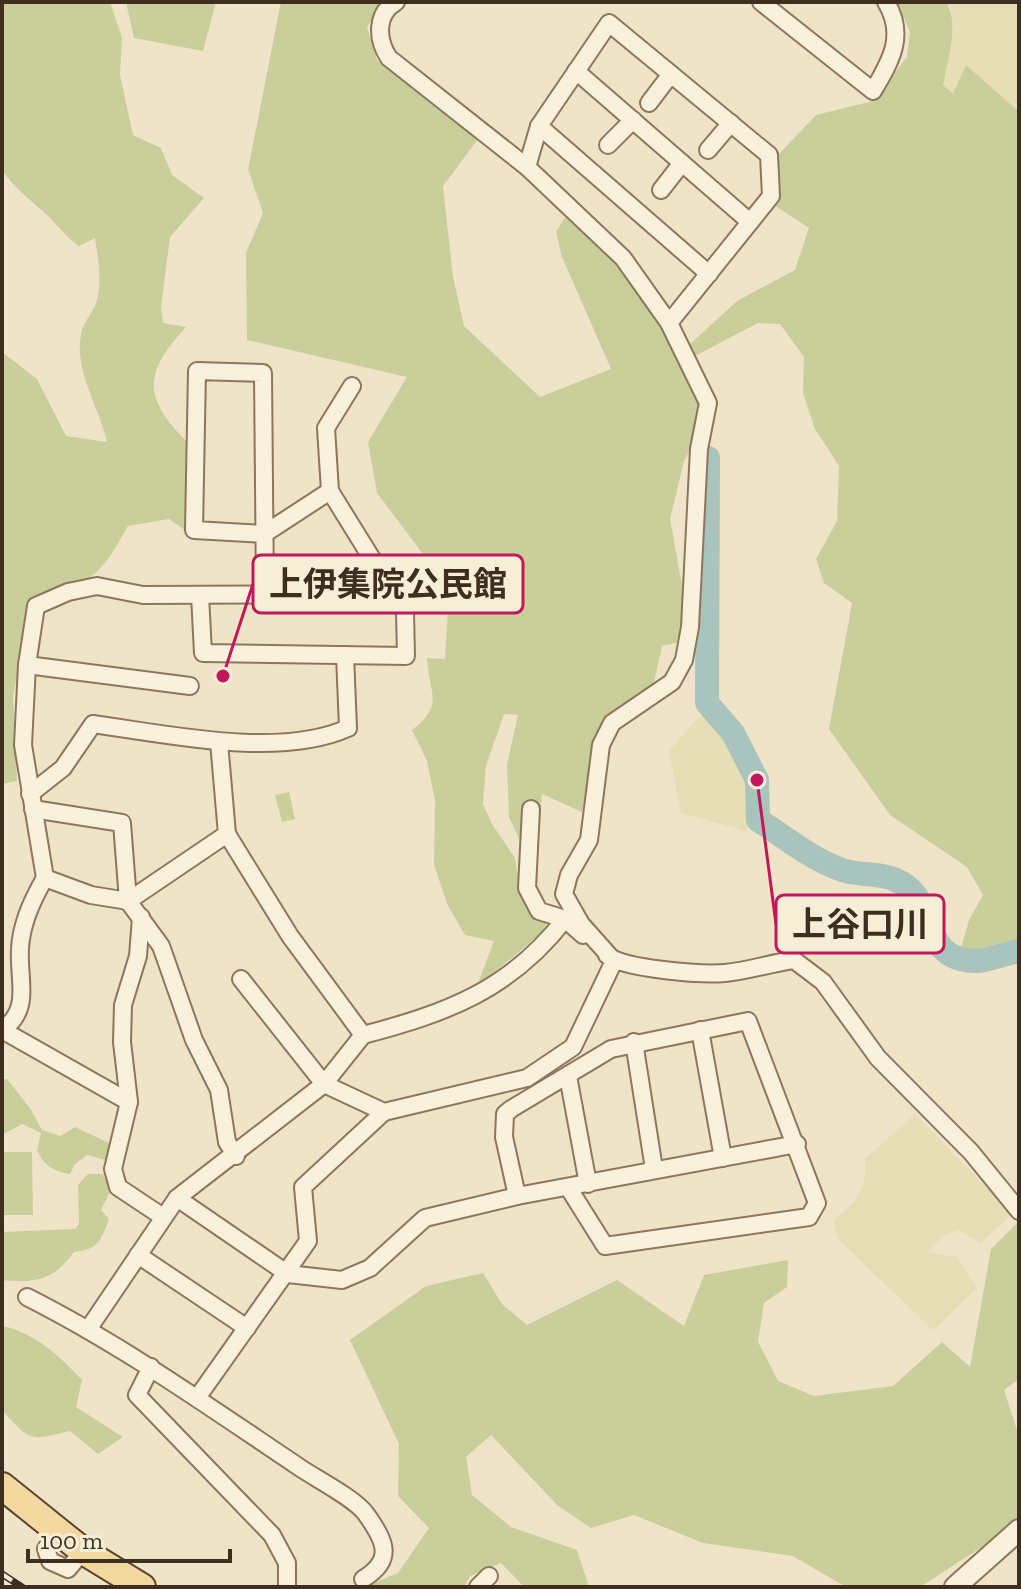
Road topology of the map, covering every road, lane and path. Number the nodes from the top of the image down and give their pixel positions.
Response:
1 (396, 2) edge
2 (761, 2) edge
3 (886, 2) edge
4 (576, 71) junction
5 (671, 74) junction
6 (649, 103) dead end
7 (633, 120) junction
8 (731, 123) junction
9 (539, 126) junction
10 (608, 145) dead end
11 (708, 150) dead end
12 (682, 163) junction
13 (527, 167) junction
14 (661, 190) dead end
15 (750, 222) junction
16 (709, 274) junction
17 (669, 323) junction
18 (352, 386) dead end
19 (330, 491) junction
20 (264, 534) junction
21 (387, 580) junction
22 (265, 594) junction
23 (200, 595) junction
24 (345, 655) junction
25 (27, 665) junction
26 (190, 686) dead end
27 (219, 742) junction
28 (31, 802) junction
29 (531, 809) dead end
30 (227, 834) junction
31 (45, 878) junction
32 (128, 901) junction
33 (141, 917) junction
34 (565, 919) junction
35 (614, 961) junction
36 (241, 979) dead end
37 (700, 1030) junction
38 (363, 1035) junction
39 (634, 1042) junction
40 (568, 1076) junction
41 (324, 1084) junction
42 (129, 1102) junction
43 (384, 1112) junction
44 (797, 1144) junction
45 (236, 1156) junction
46 (723, 1158) junction
47 (654, 1169) junction
48 (588, 1184) junction
49 (568, 1187) junction
50 (517, 1196) junction
51 (177, 1198) junction
52 (1019, 1211) edge
53 (163, 1217) junction
54 (138, 1255) junction
55 (288, 1274) junction
56 (27, 1297) dead end
57 (89, 1328) junction
58 (247, 1328) junction
59 (151, 1367) junction
60 (197, 1398) junction
61 (2, 1486) edge
62 (1019, 1530) edge
63 (363, 1579) dead end
64 (957, 1585) edge
65 (142, 1587) edge
66 (287, 1587) edge

1 - 13 street
2 - 3 street
4 - 5 street
4 - 7 street
4 - 9 street
5 - 6 street
5 - 8 street
7 - 10 street
7 - 12 street
8 - 11 street
8 - 15 street
9 - 13 street
9 - 16 street
12 - 14 street
12 - 15 street
13 - 17 street
15 - 16 street
16 - 17 street
17 - 35 street
18 - 19 street
19 - 20 street
19 - 21 street
20 - 20 street
20 - 22 street
21 - 22 street
21 - 24 street
22 - 23 street
23 - 24 street
23 - 25 street
24 - 27 street
25 - 26 street
25 - 28 street
27 - 28 street
27 - 30 street
28 - 31 street
28 - 32 street
29 - 34 street
30 - 32 street
30 - 38 street
31 - 32 street
31 - 42 street
32 - 33 street
33 - 42 street
33 - 45 street
34 - 35 street
34 - 38 street
35 - 43 street
35 - 52 street
36 - 41 street
37 - 39 street
37 - 44 street
37 - 46 street
38 - 41 street
39 - 40 street
39 - 47 street
40 - 48 street
40 - 50 street
41 - 43 street
41 - 45 street
42 - 53 street
43 - 55 street
44 - 46 street
44 - 49 street
45 - 51 street
46 - 47 street
47 - 48 street
48 - 49 street
49 - 50 street
50 - 55 street
51 - 53 street
51 - 55 street
53 - 54 street
54 - 57 street
54 - 58 street
55 - 58 street
56 - 57 street
57 - 59 street
58 - 60 street
59 - 60 street
59 - 66 street
60 - 63 street
61 - 65 main road
62 - 64 street

